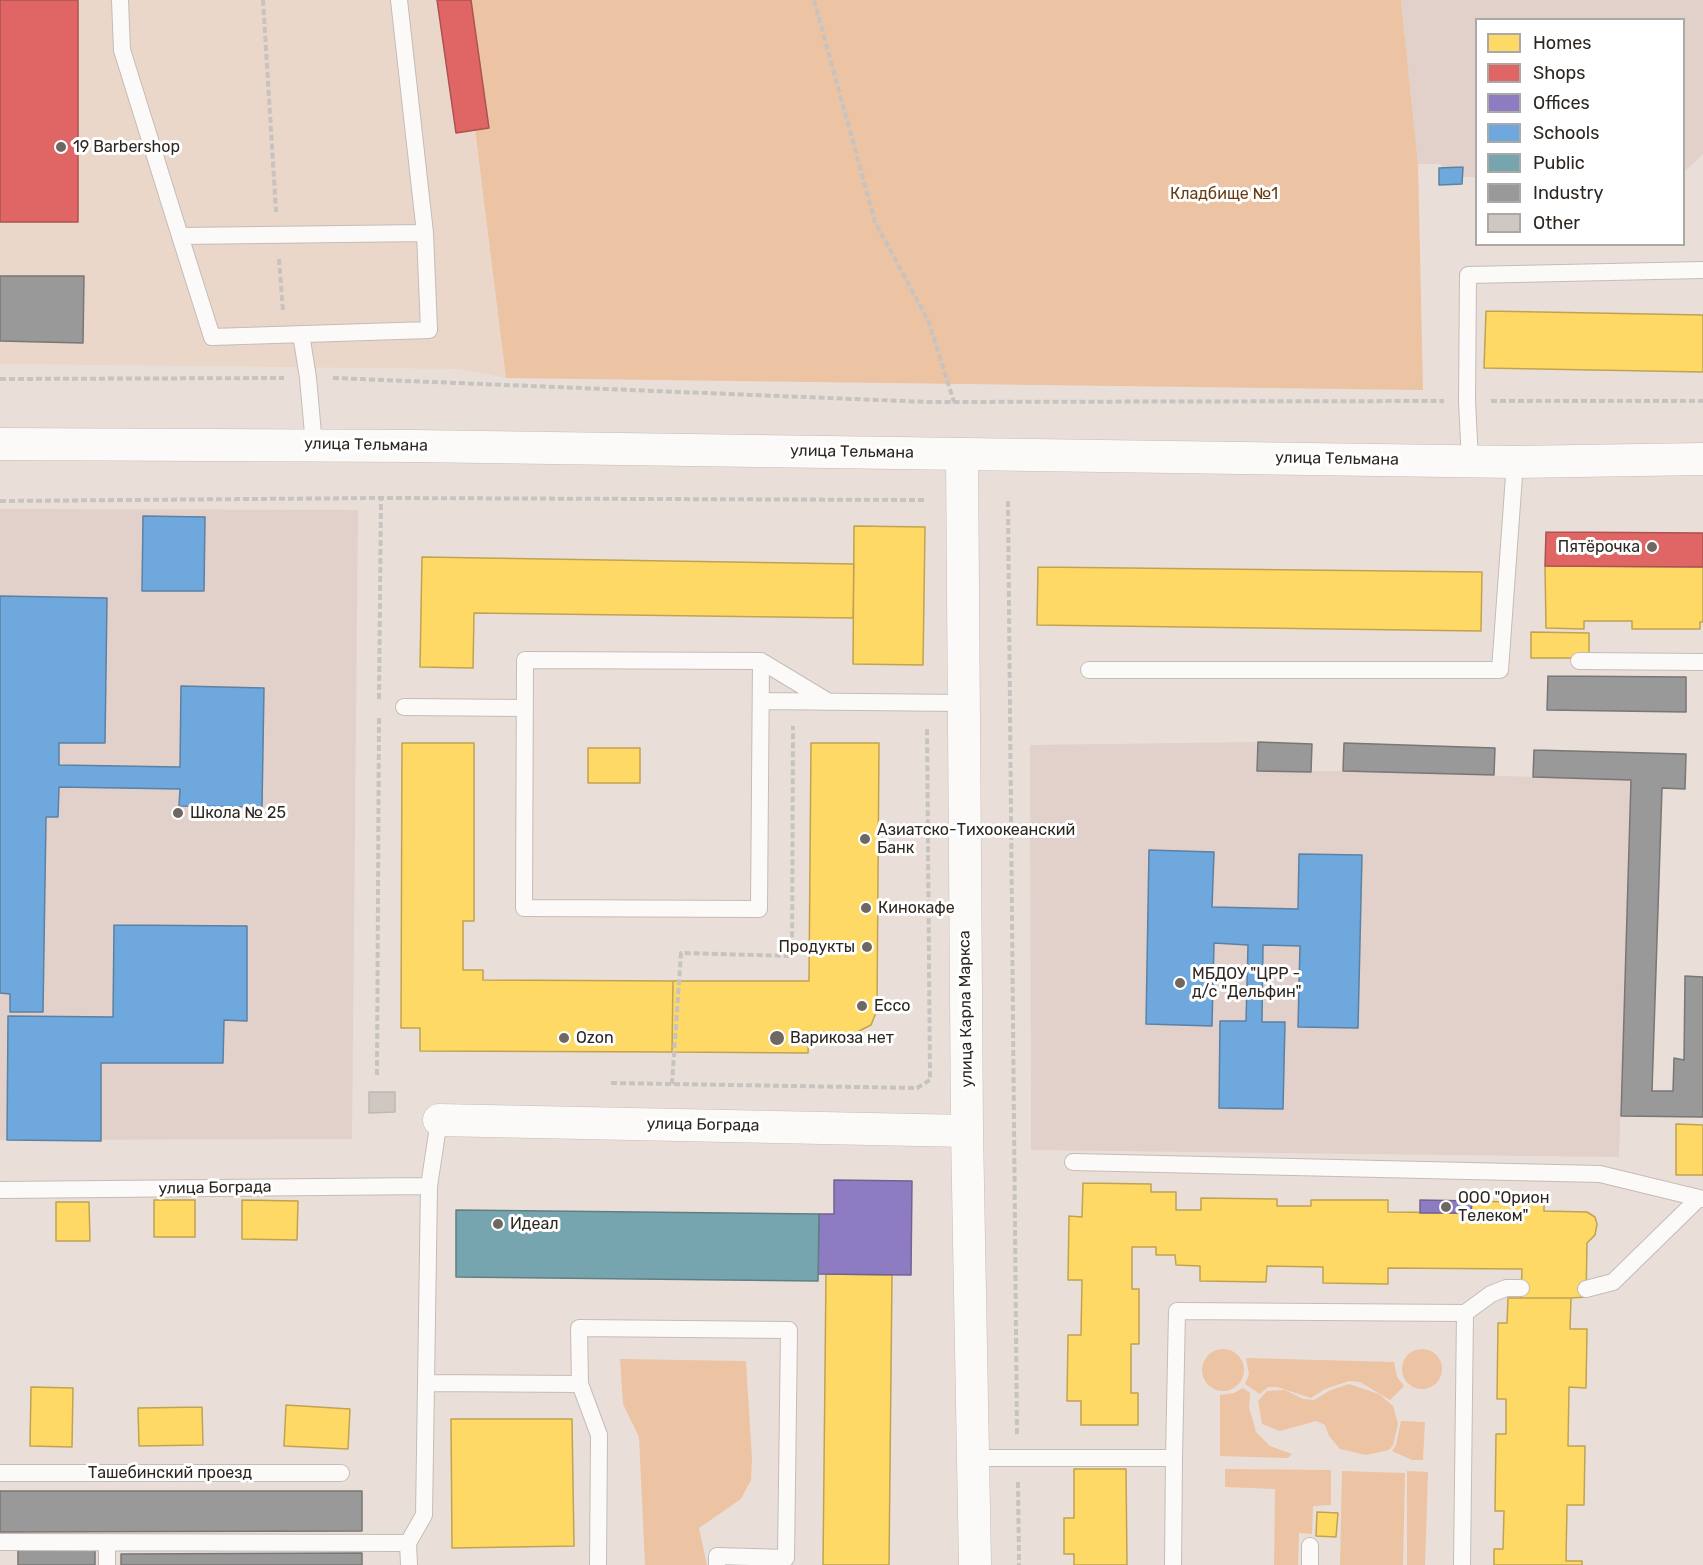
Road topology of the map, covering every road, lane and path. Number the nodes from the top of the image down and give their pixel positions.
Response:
1 (120, 0) edge
2 (263, 0) edge
3 (399, 0) edge
4 (814, 0) edge
5 (425, 233) junction
6 (278, 235) junction
7 (180, 236) junction
8 (1703, 270) edge
9 (293, 334) junction
10 (308, 378) junction
11 (0, 379) edge
12 (1467, 401) junction
13 (1703, 401) edge
14 (954, 402) junction
15 (0, 444) edge
16 (314, 445) junction
17 (962, 454) junction
18 (1703, 459) edge
19 (1470, 461) junction
20 (1515, 462) junction
21 (381, 498) junction
22 (925, 500) dead end
23 (0, 501) edge
24 (1008, 501) dead end
25 (761, 661) junction
26 (1579, 661) dead end
27 (1703, 662) edge
28 (1089, 670) dead end
29 (761, 701) junction
30 (829, 702) junction
31 (962, 703) junction
32 (404, 707) dead end
33 (525, 708) junction
34 (803, 725) dead end
35 (927, 726) dead end
36 (377, 1075) dead end
37 (610, 1083) dead end
38 (672, 1084) junction
39 (439, 1120) joint
40 (967, 1131) junction
41 (1072, 1162) dead end
42 (429, 1186) junction
43 (0, 1190) edge
44 (1701, 1199) edge
45 (1521, 1288) dead end
46 (1586, 1289) dead end
47 (1465, 1314) junction
48 (427, 1383) junction
49 (580, 1384) junction
50 (974, 1458) junction
51 (1018, 1458) junction
52 (1174, 1458) junction
53 (0, 1473) edge
54 (341, 1473) dead end
55 (0, 1542) edge
56 (107, 1543) junction
57 (408, 1543) junction
58 (1310, 1546) dead end
59 (107, 1565) edge
60 (409, 1565) edge
61 (597, 1565) edge
62 (717, 1565) edge
63 (975, 1565) edge
64 (1019, 1565) edge
65 (1173, 1565) edge
66 (1310, 1565) edge
67 (1462, 1565) edge

1 - 7 lane
2 - 6 path
3 - 5 lane
4 - 14 path
5 - 6 lane
5 - 9 lane
6 - 7 lane
6 - 9 path
7 - 9 lane
8 - 12 lane
9 - 10 lane
9 - 11 path
10 - 14 path
10 - 16 lane
12 - 13 path
12 - 14 path
12 - 19 lane
15 - 16 street, улица Тельмана
16 - 17 street, улица Тельмана
17 - 19 street, улица Тельмана
17 - 31 street, улица Карла Маркса
18 - 20 street, улица Тельмана
19 - 20 street, улица Тельмана
20 - 28 lane
21 - 22 path
21 - 23 path
21 - 36 path
24 - 51 path
25 - 29 lane
25 - 30 lane
25 - 33 lane
26 - 27 lane
29 - 30 lane
29 - 33 lane
30 - 31 lane
31 - 40 street, улица Карла Маркса
32 - 33 lane
34 - 38 path
35 - 38 path
37 - 38 path
39 - 40 street, улица Бограда
39 - 42 lane
40 - 50 street, улица Карла Маркса
41 - 44 lane
42 - 43 lane, улица Бограда
42 - 48 lane
44 - 46 lane
45 - 47 lane
47 - 52 lane
47 - 67 lane
48 - 49 lane
48 - 57 lane
49 - 61 lane
49 - 62 lane
50 - 51 lane
50 - 63 street, улица Карла Маркса
51 - 52 lane
51 - 64 path
52 - 65 lane
53 - 54 lane, Ташебинский проезд
55 - 56 lane
56 - 57 lane
56 - 59 lane
57 - 60 lane
58 - 66 lane

